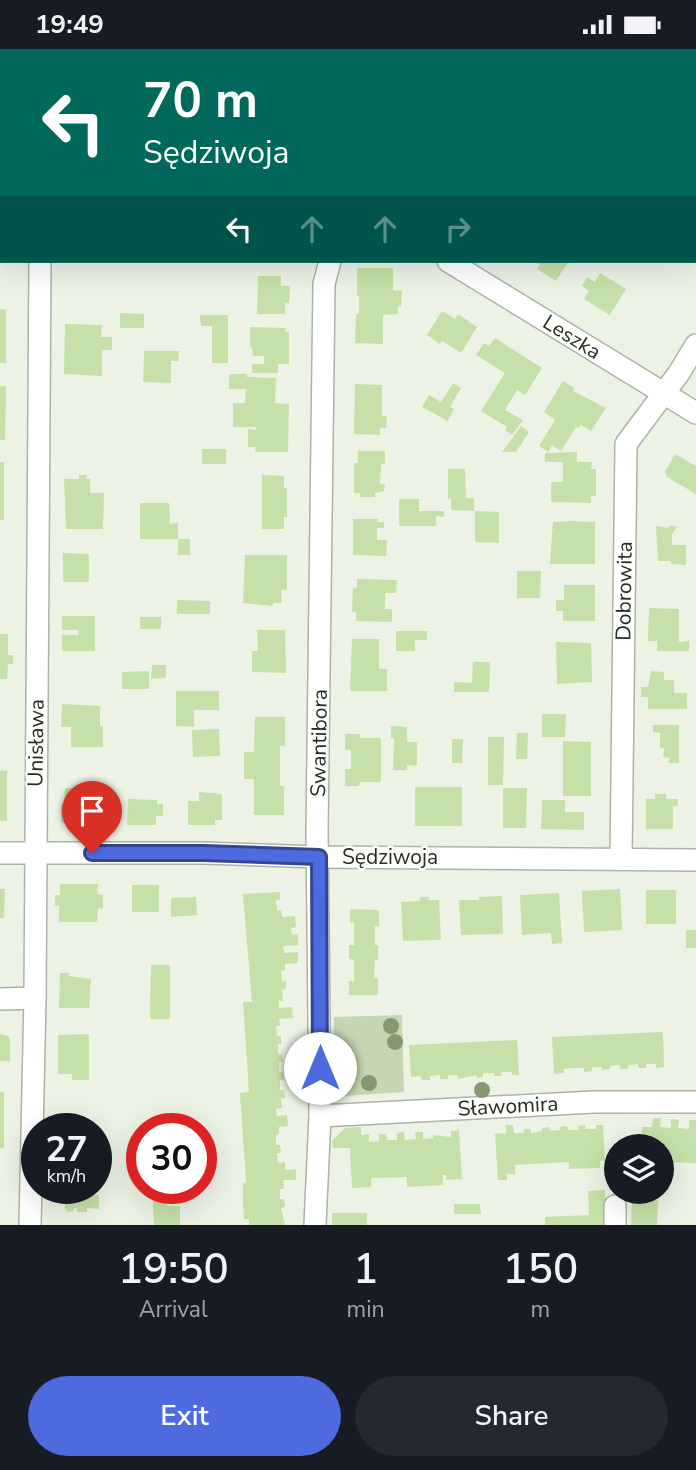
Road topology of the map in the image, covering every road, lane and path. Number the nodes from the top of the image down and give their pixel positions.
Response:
1 (40, 263) edge
2 (329, 263) edge
3 (451, 263) edge
4 (696, 345) edge
5 (664, 394) junction
6 (696, 413) edge
7 (0, 853) edge
8 (36, 853) junction
9 (319, 857) junction
10 (621, 859) junction
11 (696, 860) edge
12 (35, 998) junction
13 (0, 999) edge
14 (696, 1102) edge
15 (320, 1116) junction
16 (30, 1225) edge
17 (315, 1225) edge

1 - 8 street, Unisława
2 - 9 street, Swantibora
3 - 5 street, Leszka
4 - 5 street, Dobrowita
5 - 6 street, Leszka
5 - 10 street, Dobrowita
7 - 8 street, Sędziwoja
8 - 9 street, Sędziwoja
8 - 12 street, Unisława
9 - 10 street, Sędziwoja
9 - 15 street, Swantibora
10 - 11 street, Sędziwoja
12 - 13 street
12 - 16 street, Unisława
14 - 15 street, Sławomira
15 - 17 street, Swantibora

